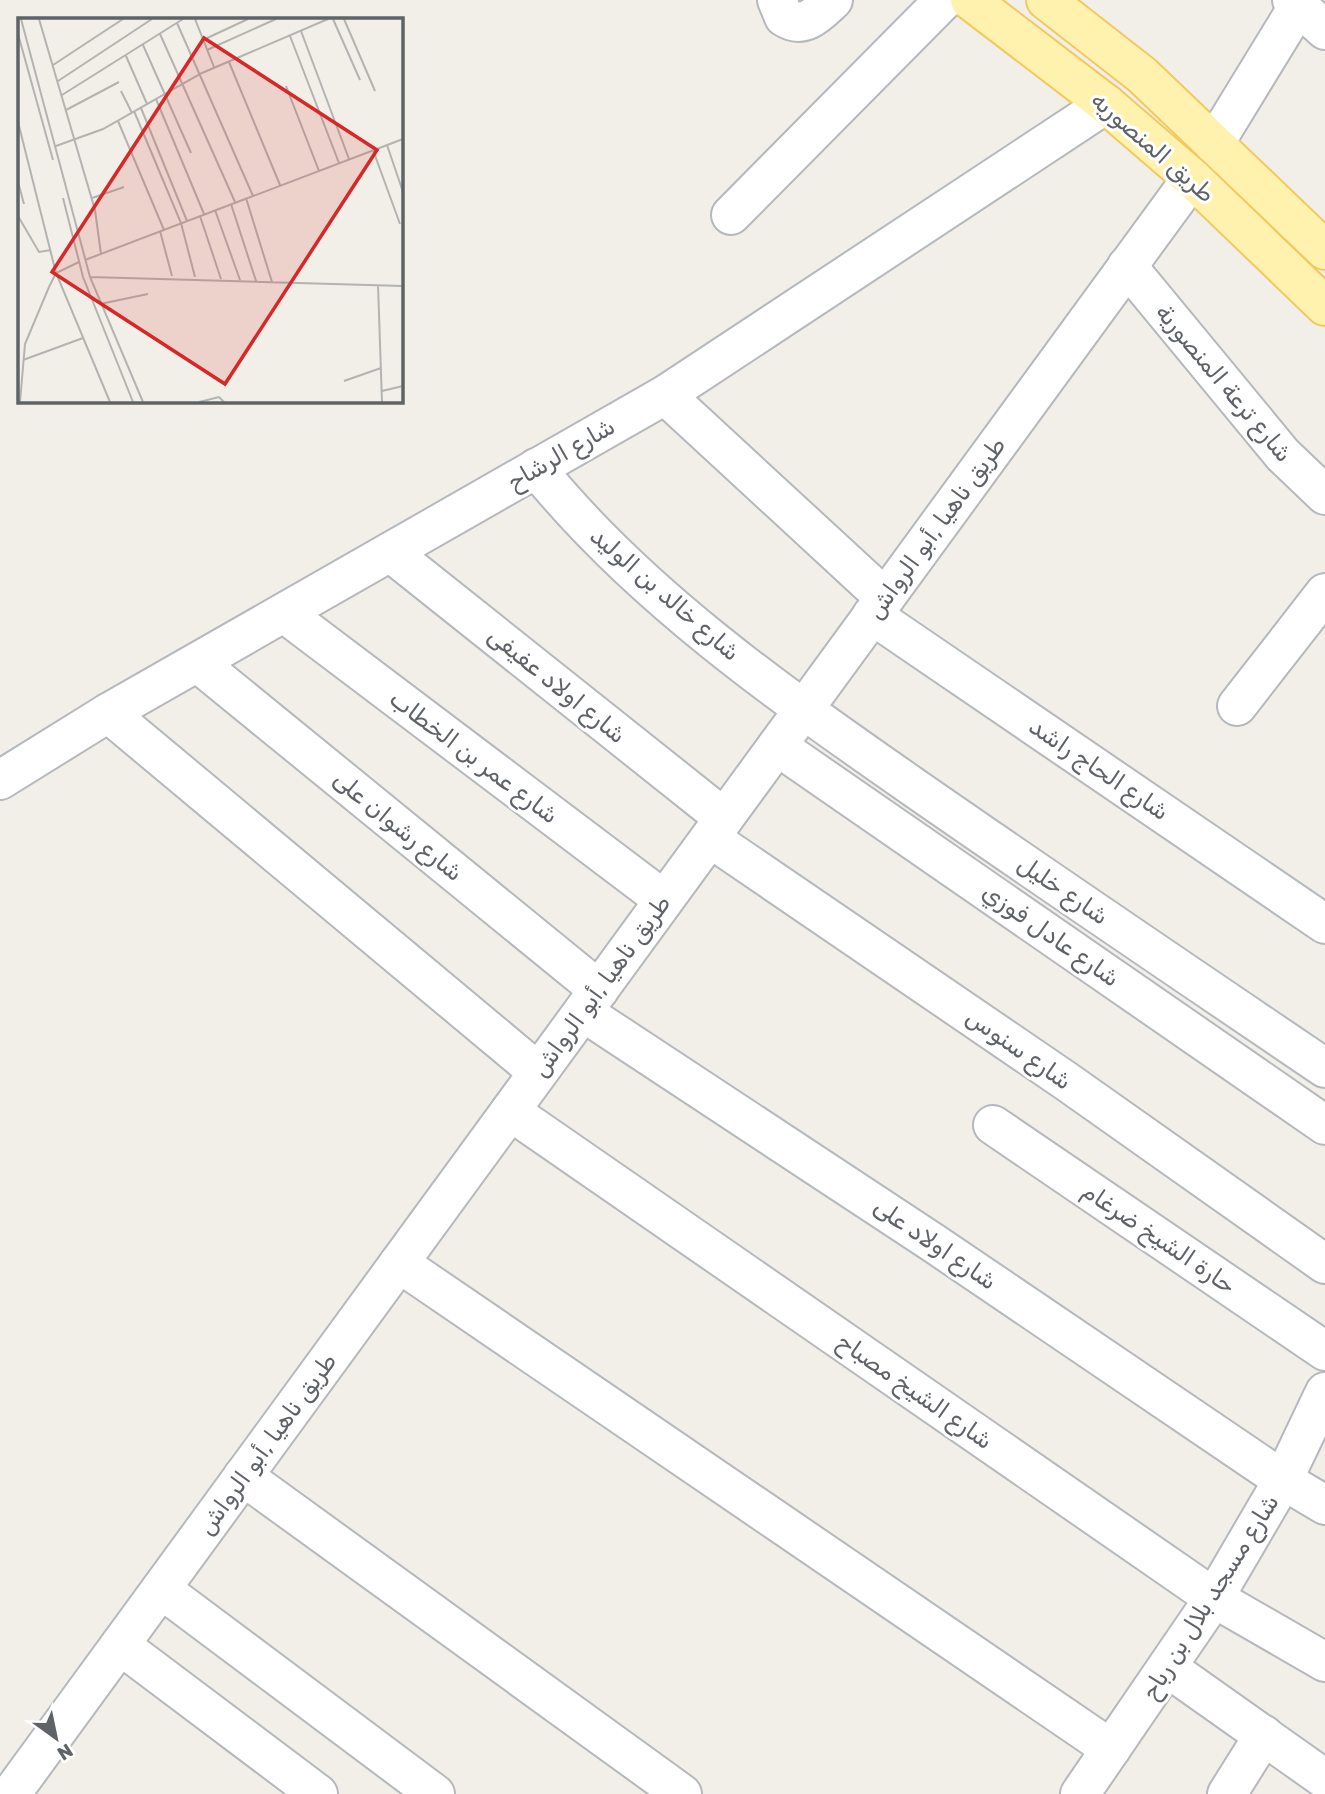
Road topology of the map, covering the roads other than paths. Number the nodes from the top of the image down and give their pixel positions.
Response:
1 (777, 0) edge
2 (833, 0) edge
3 (944, 0) edge
4 (970, 0) edge
5 (1046, 0) edge
6 (1304, 9) edge
7 (1106, 104) junction
8 (1214, 144) junction
9 (1192, 178) junction
10 (731, 215) dead end
11 (1325, 250) edge
12 (1127, 266) junction
13 (1325, 306) edge
14 (665, 395) junction
15 (536, 468) junction
16 (1325, 495) edge
17 (390, 552) junction
18 (1325, 593) edge
19 (879, 607) junction
20 (284, 613) junction
21 (198, 663) junction
22 (1237, 706) dead end
23 (803, 710) junction
24 (108, 713) junction
25 (777, 746) junction
26 (0, 780) edge
27 (717, 828) junction
28 (664, 900) junction
29 (1325, 924) edge
30 (591, 1001) junction
31 (1325, 1068) edge
32 (538, 1072) junction
33 (510, 1111) junction
34 (993, 1125) dead end
35 (1325, 1125) edge
36 (399, 1263) junction
37 (1325, 1264) edge
38 (1325, 1351) edge
39 (1325, 1392) edge
40 (243, 1476) junction
41 (1283, 1480) junction
42 (1325, 1505) edge
43 (161, 1589) junction
44 (1214, 1598) junction
45 (120, 1645) junction
46 (1325, 1662) edge
47 (1168, 1668) junction
48 (1264, 1735) junction
49 (1111, 1749) junction
50 (11, 1778) edge
51 (1319, 1783) edge
52 (318, 1794) edge
53 (435, 1794) edge
54 (682, 1794) edge
55 (1080, 1794) edge
56 (1227, 1794) edge

1 - 2 street
3 - 10 street
4 - 7 main road, طريق المنصوريه
5 - 8 main road, طريق المنصوريه
6 - 8 street
7 - 9 main road, طريق المنصوريه
7 - 14 street, شارع الرشاح
8 - 11 main road, طريق المنصوريه
9 - 12 street, طريق ناهيا ,أبو الرواش
9 - 13 main road, طريق المنصوريه
12 - 16 street, شارع ترعة المنصورية
12 - 19 street, طريق ناهيا ,أبو الرواش
14 - 15 street, شارع الرشاح
14 - 19 street, شارع الحاج راشد
15 - 17 street, شارع الرشاح
15 - 23 street, شارع خالد بن الوليد
17 - 20 street, شارع الرشاح
17 - 27 street, شارع اولاد عفيفى
18 - 22 street
19 - 23 street, طريق ناهيا ,أبو الرواش
19 - 29 street, شارع الحاج راشد
20 - 21 street, شارع الرشاح
20 - 28 street, شارع عمر بن الخطاب
21 - 24 street, شارع الرشاح
21 - 30 street, شارع رشوان على
23 - 25 street, طريق ناهيا ,أبو الرواش
23 - 31 street, شارع خليل
24 - 26 street, شارع الرشاح
24 - 32 street
25 - 27 street, طريق ناهيا ,أبو الرواش
25 - 35 street, شارع عادل فوزي
27 - 28 street, طريق ناهيا ,أبو الرواش
27 - 37 street, شارع سنوس
28 - 30 street, طريق ناهيا ,أبو الرواش
30 - 32 street, طريق ناهيا ,أبو الرواش
30 - 41 street, شارع اولاد على
32 - 33 street, طريق ناهيا ,أبو الرواش
33 - 36 street, طريق ناهيا ,أبو الرواش
33 - 44 street, شارع الشيخ مصباح
34 - 38 street, حارة الشيخ ضرغام
36 - 40 street, طريق ناهيا ,أبو الرواش
36 - 49 street
39 - 41 street, شارع مسجد بلال بن رباح
40 - 43 street, طريق ناهيا ,أبو الرواش
40 - 54 street
41 - 42 street, شارع اولاد على
41 - 44 street, شارع مسجد بلال بن رباح
43 - 45 street, طريق ناهيا ,أبو الرواش
43 - 53 street
44 - 46 street, شارع الشيخ مصباح
44 - 47 street, شارع مسجد بلال بن رباح
45 - 50 street, طريق ناهيا ,أبو الرواش
45 - 52 street
47 - 48 street
47 - 49 street, شارع مسجد بلال بن رباح
48 - 51 street
48 - 56 street
49 - 55 street, شارع مسجد بلال بن رباح

